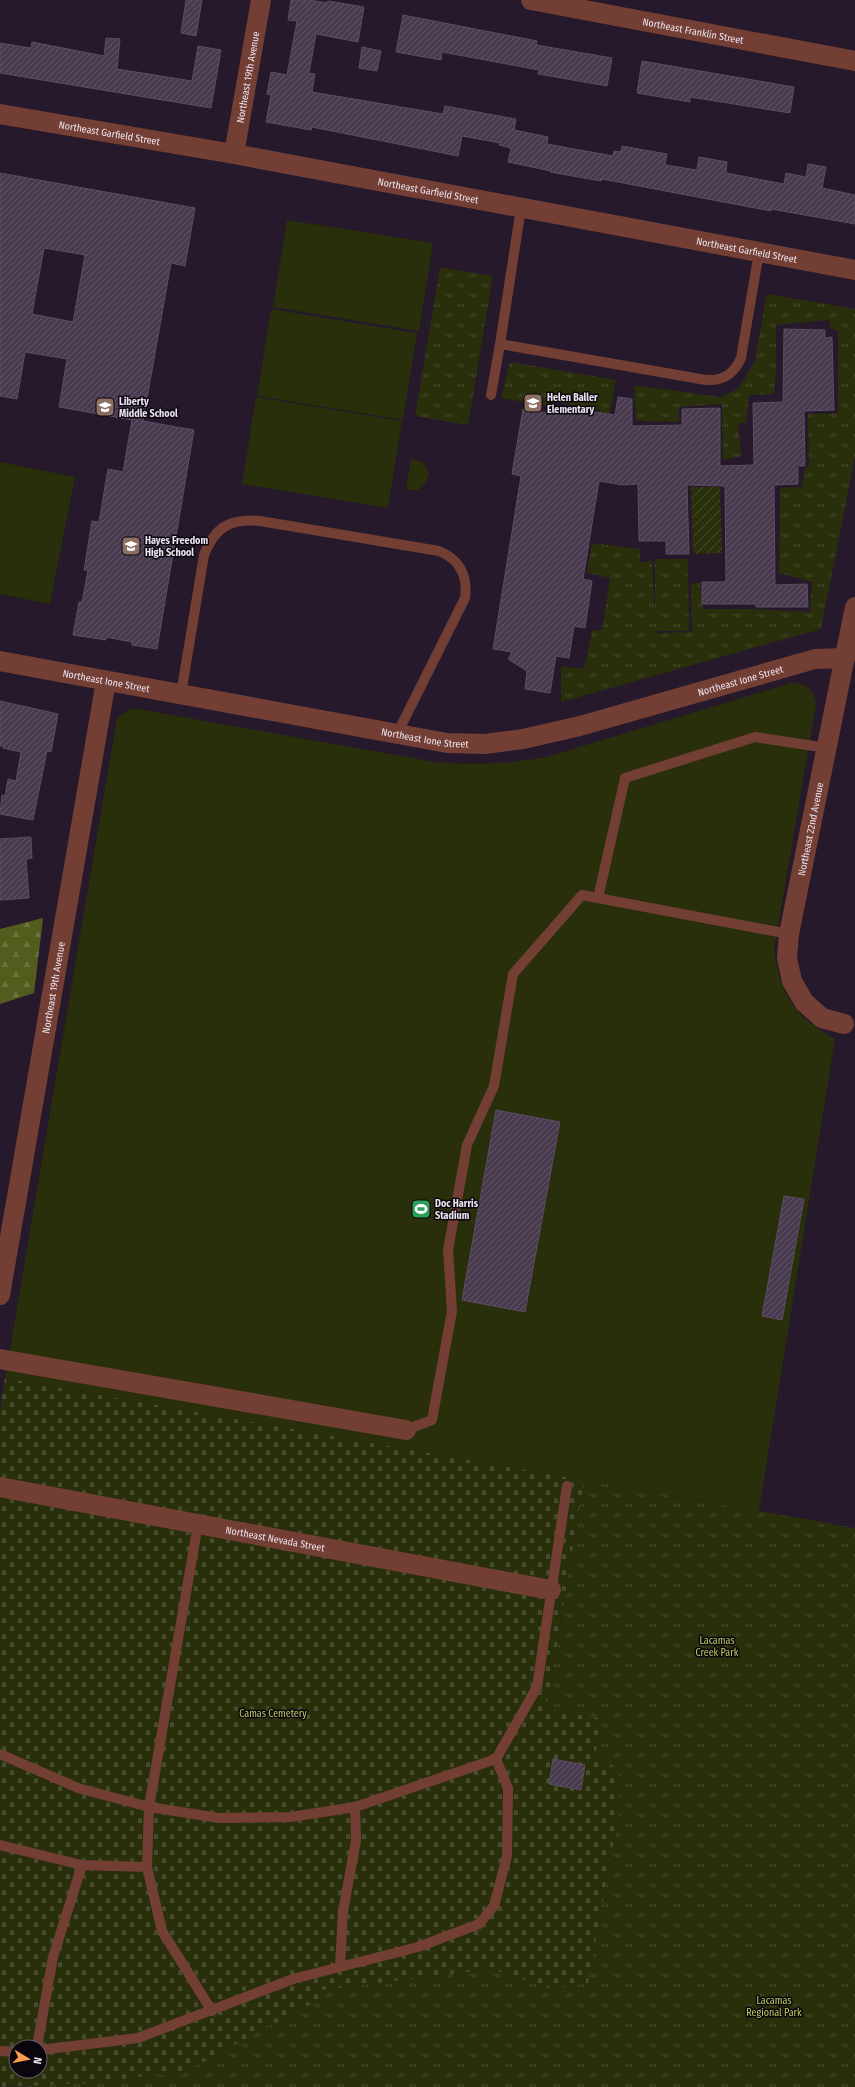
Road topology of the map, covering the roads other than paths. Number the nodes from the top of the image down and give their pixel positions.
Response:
1 (260, 0) edge
2 (530, 0) edge
3 (855, 61) edge
4 (0, 114) edge
5 (234, 154) junction
6 (521, 208) junction
7 (759, 252) junction
8 (855, 270) edge
9 (500, 344) junction
10 (491, 395) dead end
11 (855, 607) edge
12 (845, 658) junction
13 (0, 661) edge
14 (106, 680) junction
15 (181, 694) junction
16 (397, 734) junction
17 (827, 748) junction
18 (598, 898) junction
19 (789, 934) junction
20 (844, 1024) dead end
21 (0, 1295) edge
22 (0, 1359) edge
23 (406, 1430) joint
24 (567, 1486) dead end
25 (0, 1487) edge
26 (198, 1524) junction
27 (551, 1590) junction
28 (0, 1754) edge
29 (496, 1759) junction
30 (149, 1807) junction
31 (355, 1807) junction
32 (0, 1846) edge
33 (82, 1865) junction
34 (147, 1867) junction
35 (340, 1967) junction
36 (212, 2011) junction
37 (38, 2039) edge
38 (48, 2049) edge

1 - 5 street, Northeast 19th Avenue
2 - 3 street, Northeast Franklin Street
4 - 5 street, Northeast Garfield Street
5 - 6 street, Northeast Garfield Street
6 - 7 street, Northeast Garfield Street
6 - 9 lane
7 - 8 street, Northeast Garfield Street
7 - 9 lane
9 - 10 lane
11 - 12 street, Northeast 22nd Avenue
12 - 16 street, Northeast Ione Street
12 - 17 street, Northeast 22nd Avenue
13 - 14 street, Northeast Ione Street
14 - 15 street, Northeast Ione Street
14 - 21 street, Northeast 19th Avenue
15 - 16 street, Northeast Ione Street
15 - 16 lane
17 - 18 lane
17 - 19 street, Northeast 22nd Avenue
18 - 19 lane
18 - 23 lane
19 - 20 street, Northeast 22nd Avenue
22 - 23 street
24 - 27 lane
25 - 26 street, Northeast Nevada Street
26 - 27 street, Northeast Nevada Street
26 - 30 lane
27 - 29 lane
28 - 30 lane
29 - 31 lane
29 - 35 lane
30 - 31 lane
30 - 34 lane
31 - 35 lane
32 - 33 lane
33 - 34 lane
33 - 37 lane
34 - 36 lane
35 - 36 lane
36 - 38 lane

